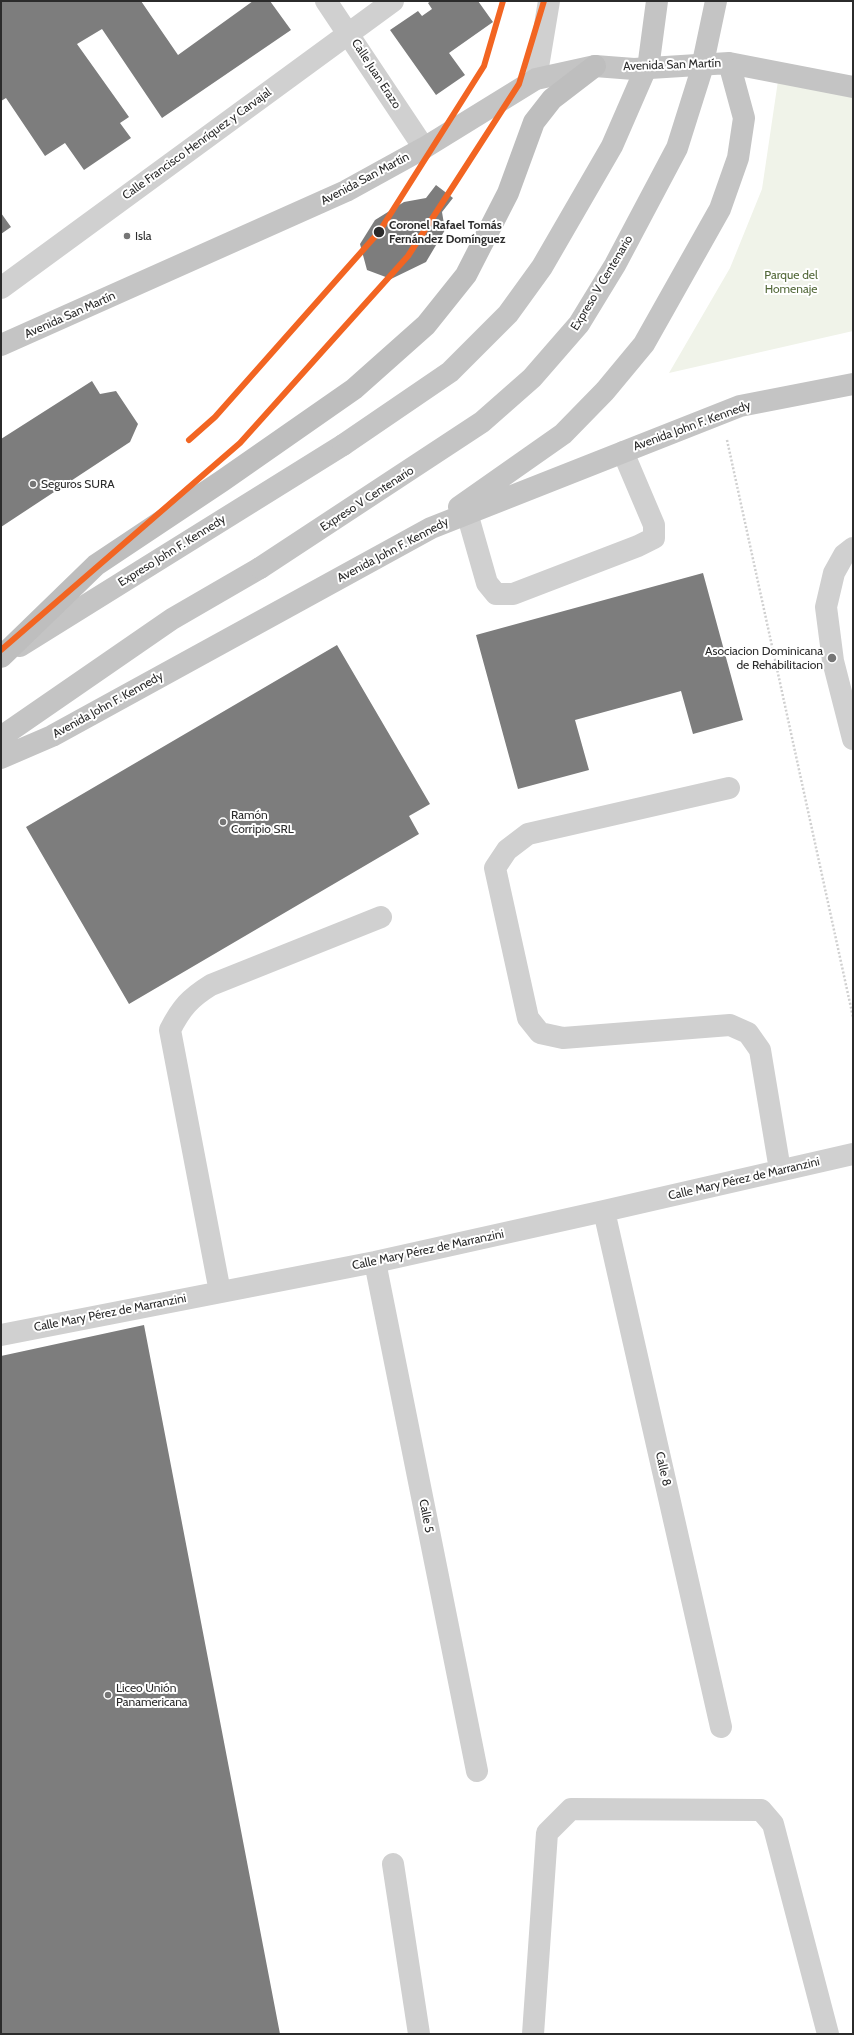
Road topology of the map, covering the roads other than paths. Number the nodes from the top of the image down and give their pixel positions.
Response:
1 (326, 1) edge
2 (393, 1) edge
3 (549, 1) edge
4 (657, 1) edge
5 (716, 1) edge
6 (349, 32) junction
7 (730, 63) junction
8 (595, 66) junction
9 (536, 78) junction
10 (853, 87) edge
11 (424, 148) junction
12 (1, 288) edge
13 (1, 345) edge
14 (853, 384) edge
15 (623, 452) junction
16 (467, 513) junction
17 (431, 528) junction
18 (853, 548) edge
19 (2, 657) edge
20 (1, 737) edge
21 (853, 739) edge
22 (1, 758) edge
23 (729, 788) dead end
24 (381, 917) dead end
25 (853, 1154) edge
26 (780, 1170) junction
27 (604, 1211) junction
28 (375, 1262) junction
29 (220, 1292) junction
30 (1, 1335) edge
31 (721, 1727) dead end
32 (477, 1771) dead end
33 (393, 1864) dead end
34 (419, 2034) edge
35 (533, 2034) edge
36 (828, 2034) edge

1 - 6 street, Calle Juan Erazo
2 - 6 street, Calle Francisco Henríquez y Carvajal
3 - 9 street
4 - 19 main road, Expreso John F. Kennedy, bridge
5 - 20 main road, Expreso V Centenario, bridge
6 - 11 street, Calle Juan Erazo
6 - 12 street, Calle Francisco Henríquez y Carvajal
7 - 8 main road, Avenida San Martín
7 - 10 main road, Avenida San Martín
7 - 17 main road
8 - 9 main road, Avenida San Martín
8 - 19 highway
9 - 11 main road, Avenida San Martín
11 - 13 main road, Avenida San Martín
14 - 15 main road, Avenida John F. Kennedy
15 - 16 main road, Avenida John F. Kennedy
15 - 16 street
16 - 17 main road, Avenida John F. Kennedy
17 - 22 main road, Avenida John F. Kennedy
18 - 21 street
23 - 26 street
24 - 29 street
25 - 26 street, Calle Mary Pérez de Marranzini
26 - 27 street, Calle Mary Pérez de Marranzini
27 - 28 street, Calle Mary Pérez de Marranzini
27 - 31 street, Calle 8
28 - 29 street, Calle Mary Pérez de Marranzini
28 - 32 street, Calle 5
29 - 30 street, Calle Mary Pérez de Marranzini
33 - 34 street
35 - 36 street

